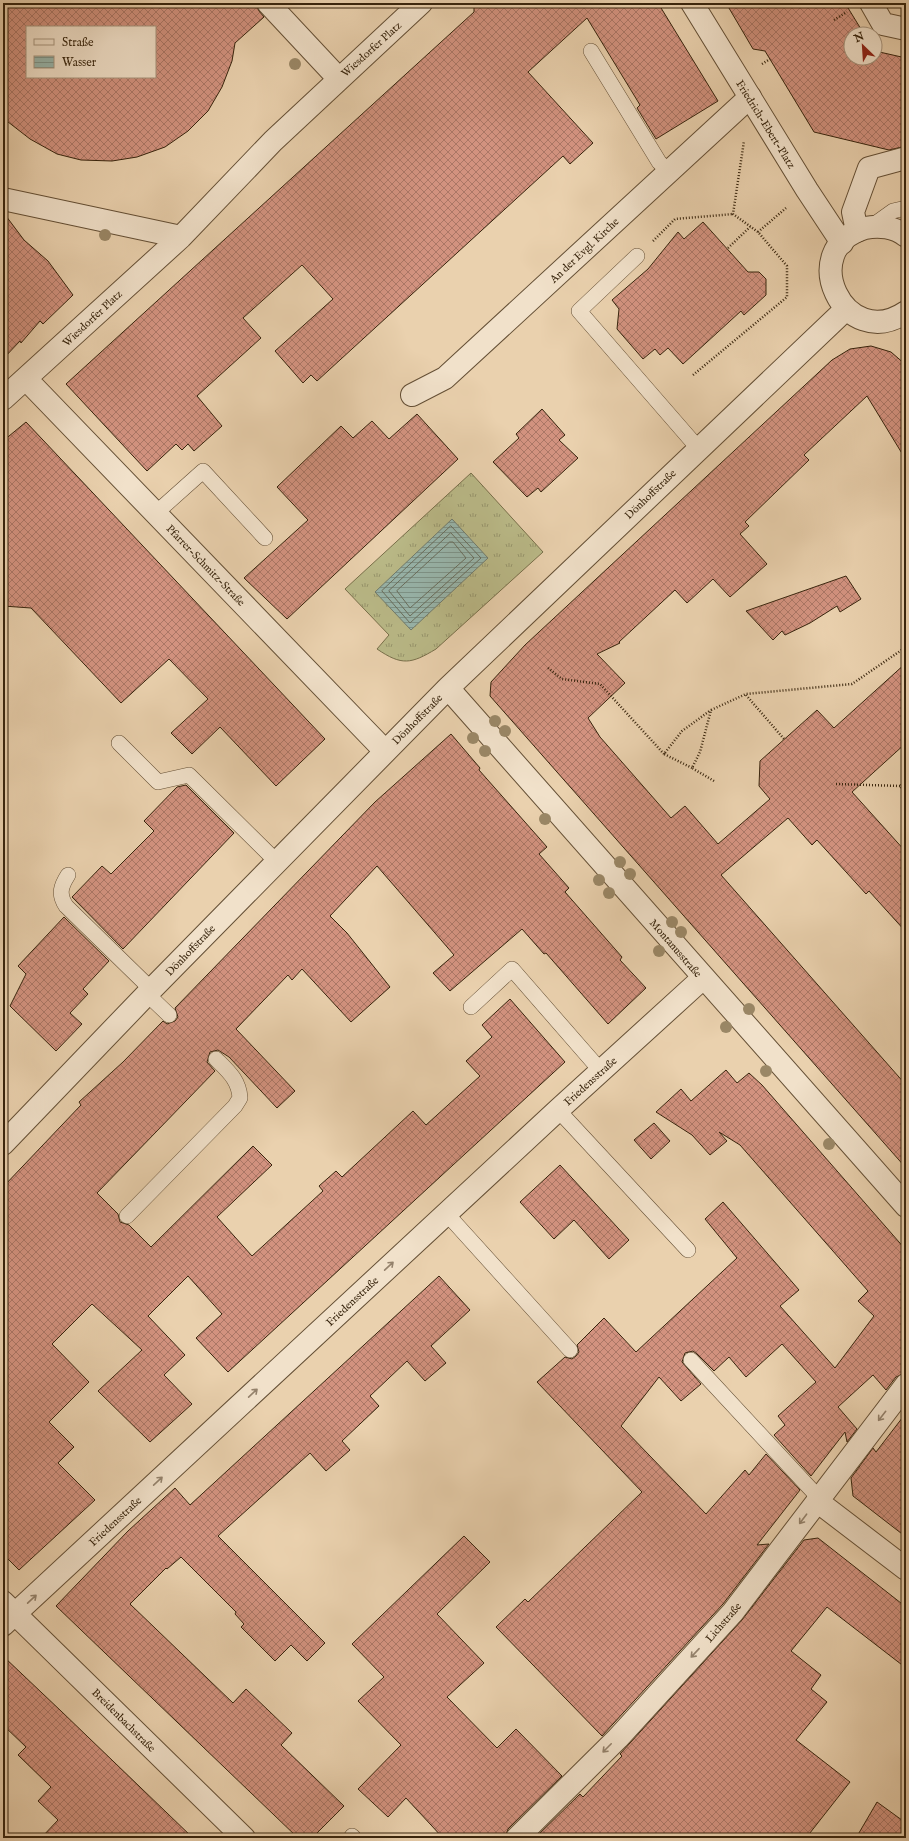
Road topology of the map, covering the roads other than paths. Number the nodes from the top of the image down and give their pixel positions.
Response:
1 (268, 3) edge
2 (421, 3) edge
3 (692, 3) edge
4 (871, 3) edge
5 (906, 29) edge
6 (591, 51) dead end
7 (339, 79) junction
8 (750, 97) junction
9 (906, 158) edge
10 (669, 172) junction
11 (3, 199) edge
12 (906, 208) edge
13 (857, 233) junction
14 (181, 236) junction
15 (906, 236) edge
16 (637, 256) road end
17 (846, 309) junction
18 (906, 312) edge
19 (26, 379) junction
20 (412, 396) dead end
21 (3, 399) edge
22 (698, 448) junction
23 (156, 513) junction
24 (265, 538) dead end
25 (448, 688) junction
26 (119, 743) dead end
27 (385, 751) junction
28 (276, 862) junction
29 (68, 875) dead end
30 (703, 978) junction
31 (150, 992) junction
32 (471, 1007) dead end
33 (169, 1015) dead end
34 (216, 1059) dead end
35 (601, 1071) junction
36 (558, 1110) junction
37 (3, 1144) edge
38 (906, 1206) edge
39 (446, 1213) junction
40 (126, 1216) dead end
41 (688, 1250) dead end
42 (570, 1350) dead end
43 (691, 1360) dead end
44 (906, 1385) edge
45 (818, 1499) junction
46 (906, 1569) edge
47 (7, 1613) edge
48 (244, 1838) edge
49 (517, 1838) edge

1 - 7 street, Wiesdorfer Platz
2 - 7 street, Wiesdorfer Platz
3 - 8 street, Friedrich-Ebert-Platz
4 - 5 street
6 - 10 lane
7 - 14 street, Wiesdorfer Platz
8 - 10 street, An der Evgl. Kirche
8 - 13 street, Friedrich-Ebert-Platz
9 - 13 street
10 - 20 street, An der Evgl. Kirche
11 - 14 street
12 - 13 lane
13 - 15 street
13 - 17 street
14 - 19 street, Wiesdorfer Platz
16 - 22 lane
17 - 18 street
17 - 22 street, Dönhoffstraße
19 - 21 street, Wiesdorfer Platz
19 - 23 street, Pfarrer-Schmitz-Straße
22 - 25 street, Dönhoffstraße
23 - 24 lane
23 - 27 street, Pfarrer-Schmitz-Straße
25 - 27 street, Dönhoffstraße
25 - 30 street, Montanusstraße
26 - 28 lane
27 - 28 street, Dönhoffstraße
28 - 31 street, Dönhoffstraße
29 - 31 lane
30 - 35 street, Friedensstraße
30 - 38 street, Montanusstraße
31 - 33 lane
31 - 37 street, Dönhoffstraße
32 - 35 lane
34 - 40 lane
35 - 36 street, Friedensstraße
36 - 39 street, Friedensstraße
36 - 41 lane
39 - 42 lane
47 -> 39 street, Friedensstraße
43 - 45 lane
44 -> 45 street, Lichstraße
45 - 46 street
45 -> 49 street, Lichstraße
47 - 48 street, Breidenbachstraße

